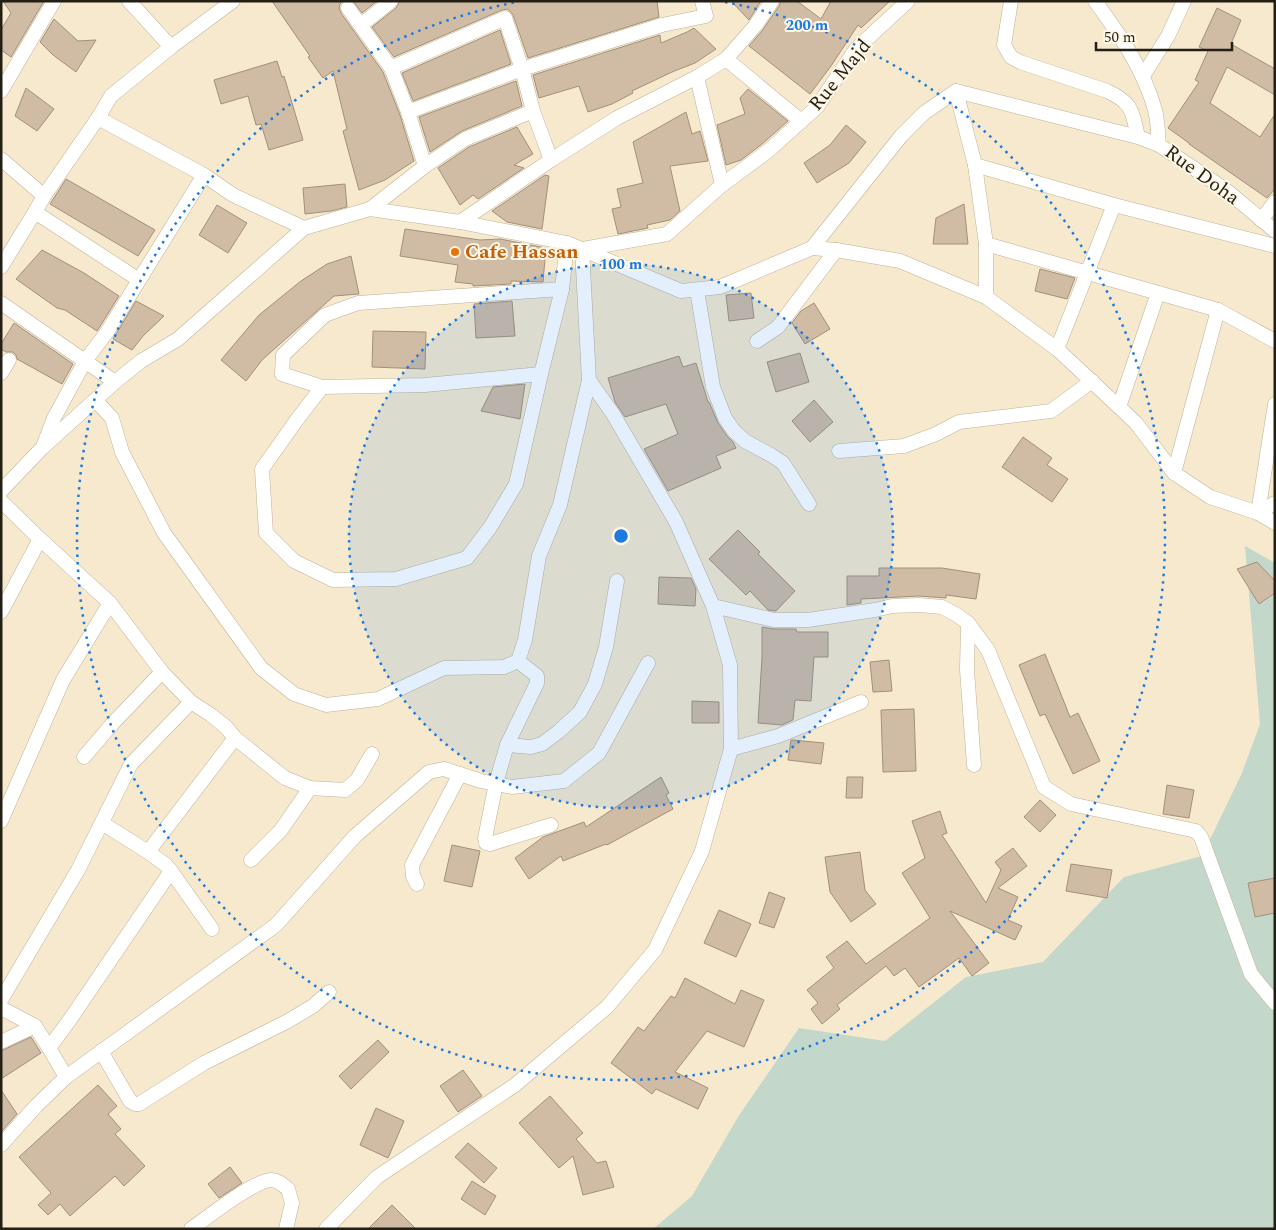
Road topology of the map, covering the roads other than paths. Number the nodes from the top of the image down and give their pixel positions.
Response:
1 (54, 1) edge
2 (129, 1) edge
3 (233, 1) edge
4 (391, 1) edge
5 (702, 1) edge
6 (772, 1) edge
7 (908, 1) edge
8 (1011, 1) edge
9 (1095, 1) edge
10 (1184, 1) edge
11 (348, 8) dead end
12 (361, 25) junction
13 (171, 47) junction
14 (726, 59) junction
15 (391, 68) junction
16 (522, 69) junction
17 (1143, 76) junction
18 (697, 77) junction
19 (1, 91) edge
20 (956, 91) junction
21 (533, 111) junction
22 (408, 112) junction
23 (98, 118) junction
24 (801, 121) junction
25 (1138, 137) junction
26 (1160, 145) junction
27 (1, 159) edge
28 (550, 160) junction
29 (975, 165) junction
30 (425, 166) junction
31 (204, 175) junction
32 (722, 185) junction
33 (44, 196) junction
34 (1275, 202) edge
35 (1114, 205) junction
36 (370, 209) junction
37 (35, 212) junction
38 (1261, 220) junction
39 (460, 222) junction
40 (304, 228) junction
41 (1275, 231) edge
42 (567, 243) junction
43 (986, 244) junction
44 (1275, 246) edge
45 (812, 248) junction
46 (582, 249) junction
47 (836, 250) junction
48 (1, 267) edge
49 (1087, 272) junction
50 (139, 280) junction
51 (562, 289) junction
52 (697, 290) junction
53 (1158, 292) junction
54 (986, 297) junction
55 (1, 303) edge
56 (1218, 310) junction
57 (757, 341) dead end
58 (1275, 341) edge
59 (1057, 349) junction
60 (9, 360) dead end
61 (85, 361) junction
62 (1, 373) edge
63 (541, 374) junction
64 (589, 380) junction
65 (1092, 381) junction
66 (115, 382) junction
67 (322, 387) junction
68 (95, 400) junction
69 (1275, 404) edge
70 (1119, 407) junction
71 (42, 448) junction
72 (839, 451) dead end
73 (1174, 473) junction
74 (1, 491) edge
75 (1, 501) edge
76 (1275, 503) edge
77 (809, 504) dead end
78 (1258, 513) junction
79 (1275, 523) edge
80 (40, 539) junction
81 (617, 581) dead end
82 (110, 604) junction
83 (713, 606) junction
84 (1, 612) edge
85 (968, 623) junction
86 (518, 661) junction
87 (648, 663) dead end
88 (162, 672) junction
89 (192, 702) junction
90 (861, 702) dead end
91 (235, 738) junction
92 (507, 745) junction
93 (731, 749) junction
94 (372, 754) dead end
95 (84, 757) dead end
96 (974, 765) dead end
97 (460, 774) junction
98 (496, 784) junction
99 (310, 788) junction
100 (7, 793) edge
101 (1, 821) edge
102 (102, 823) junction
103 (551, 825) dead end
104 (148, 852) junction
105 (250, 860) dead end
106 (171, 871) junction
107 (417, 884) dead end
108 (212, 929) dead end
109 (3, 992) edge
110 (328, 992) dead end
111 (1275, 1003) edge
112 (1, 1008) edge
113 (34, 1026) junction
114 (1, 1042) edge
115 (49, 1048) junction
116 (101, 1051) junction
117 (66, 1077) junction
118 (1, 1144) edge
119 (192, 1229) edge
120 (286, 1229) edge
121 (326, 1229) edge

1 - 19 street
2 - 13 street
3 - 13 street
4 - 12 street
5 - 16 street
6 - 14 street
7 - 24 street, Rue Majd
8 - 25 street
9 - 17 street, Rue Doha
10 - 17 street
11 - 12 street
12 - 15 street
13 - 23 street
14 - 18 street
14 - 24 street
15 - 16 street
15 - 22 street
16 - 21 street
16 - 22 street
17 - 26 street, Rue Doha
18 - 28 street
18 - 32 street
20 - 25 street
20 - 29 street
20 - 45 street
21 - 28 street
21 - 30 street
22 - 30 street
23 - 31 street
23 - 33 street
24 - 32 street, Rue Majd
25 - 26 street
26 - 38 street, Rue Doha
27 - 33 street
28 - 39 street
29 - 35 street
29 - 43 street
30 - 36 street
31 - 40 street
31 - 50 street
32 - 46 street, Rue Majd
33 - 37 street
34 - 38 street
35 - 44 street
35 - 49 street
36 - 39 street
36 - 40 street
37 - 48 street
37 - 50 street
38 - 41 street, Rue Doha
39 - 42 street
40 - 66 street
42 - 46 street
42 - 51 street
43 - 49 street
43 - 54 street
45 - 47 street
45 - 52 street
46 - 52 street
46 - 64 street
47 - 54 street
47 - 57 street
49 - 53 street
49 - 59 street
50 - 61 street
51 - 63 street
51 - 67 street
52 - 77 street
53 - 56 street
53 - 70 street
54 - 59 street
55 - 61 street
56 - 58 street
56 - 73 street
59 - 65 street
60 - 62 street
61 - 66 street
61 - 71 street
63 - 67 street
63 - 67 street
64 - 83 street
64 - 86 street
65 - 70 street
65 - 72 street
66 - 68 street
68 - 71 street
68 - 86 street
69 - 78 street
70 - 73 street
71 - 74 street
73 - 78 street
75 - 80 street
76 - 78 street
78 - 79 street
80 - 82 street
80 - 84 street
81 - 92 street
82 - 88 street
82 - 100 street
83 - 85 street
83 - 93 street
85 - 96 street
85 - 111 street
86 - 92 street
87 - 98 street
88 - 89 street
88 - 95 street
89 - 91 street
89 - 102 street
90 - 93 street
91 - 99 street
91 - 104 street
92 - 98 street
93 - 121 street
94 - 99 street
97 - 98 street
97 - 107 street
97 - 116 street
98 - 103 street
99 - 105 street
100 - 101 street
102 - 104 street
102 - 109 street
104 - 106 street
106 - 108 street
106 - 115 street
110 - 116 street
112 - 113 street
113 - 114 street
113 - 115 street
115 - 117 street
116 - 117 street
117 - 118 street
119 - 120 street

